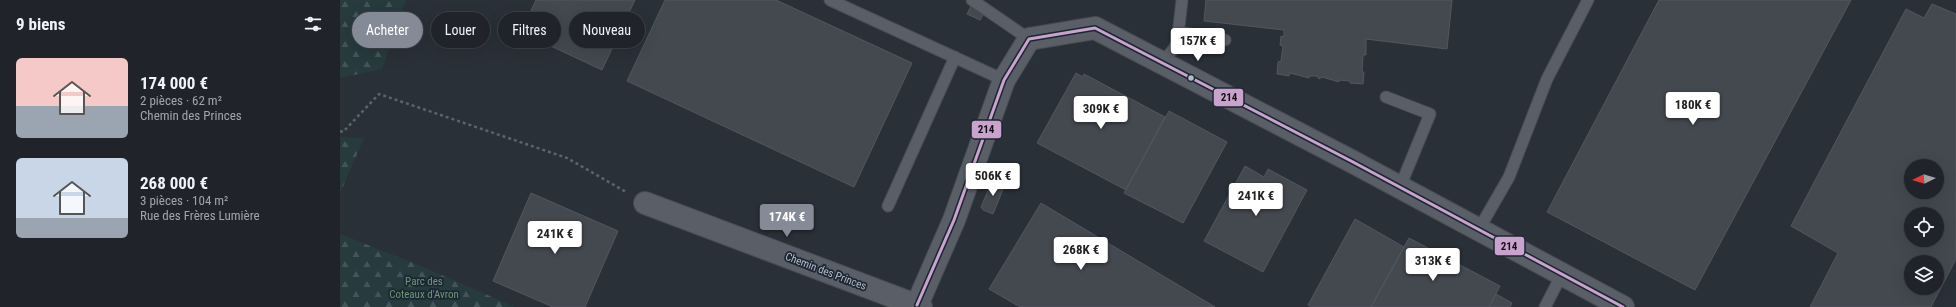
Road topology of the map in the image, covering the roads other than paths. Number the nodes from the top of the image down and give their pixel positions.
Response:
1 (830, 0) edge
2 (972, 0) edge
3 (1182, 0) edge
4 (1588, 0) edge
5 (1178, 32) junction
6 (1029, 39) junction
7 (1225, 40) dead end
8 (956, 57) junction
9 (1163, 63) junction
10 (1004, 80) junction
11 (1386, 97) dead end
12 (1400, 187) junction
13 (645, 203) road end
14 (888, 206) dead end
15 (1479, 229) junction
16 (1562, 274) junction
17 (919, 306) edge
18 (1545, 307) edge
19 (1623, 307) edge

1 - 8 lane
2 - 6 lane
3 - 5 lane
4 - 15 lane
5 - 7 lane
5 - 9 lane
6 - 9 street
6 - 10 street
8 - 10 lane
8 - 14 lane
9 - 12 street
10 - 17 street
11 - 12 lane
12 - 15 street
13 - 17 street, Chemin des Princes
15 - 16 street
16 - 18 lane
16 - 19 street

